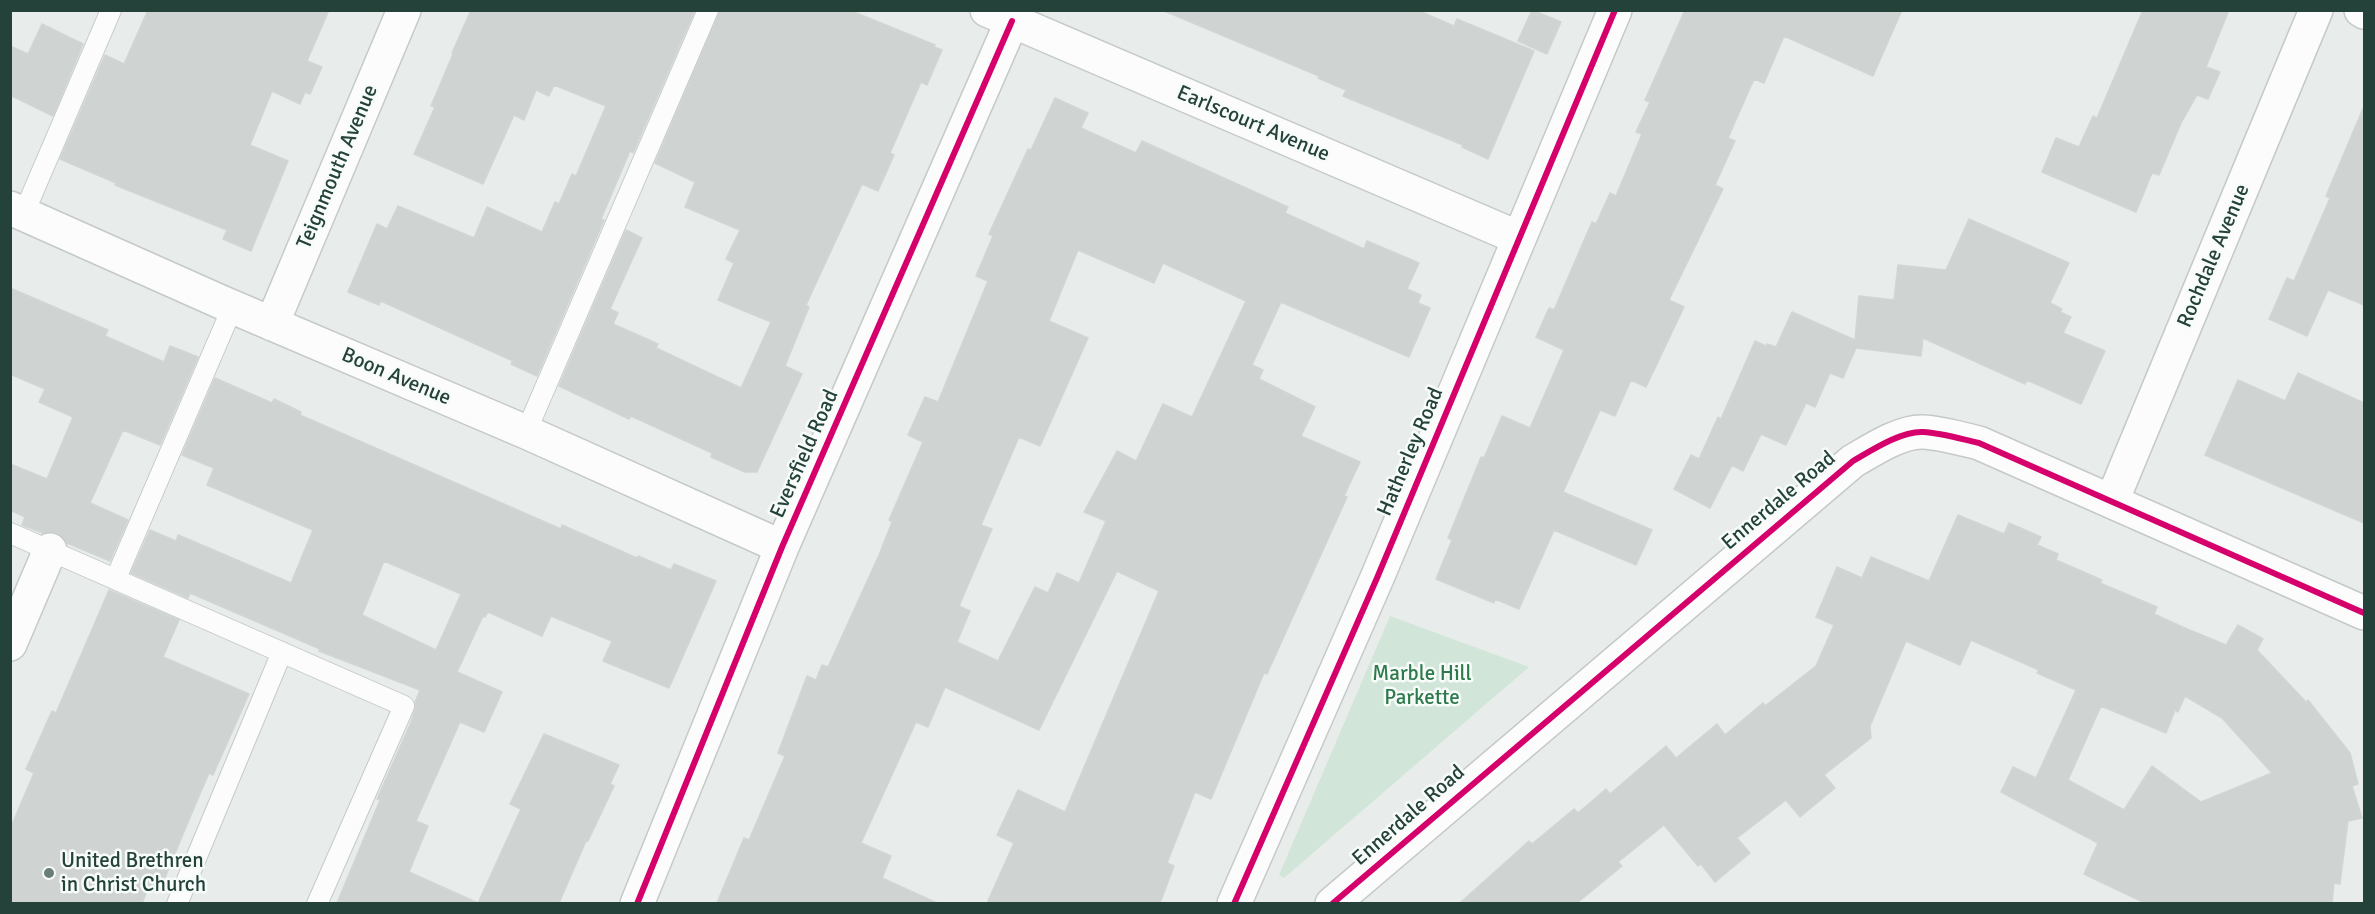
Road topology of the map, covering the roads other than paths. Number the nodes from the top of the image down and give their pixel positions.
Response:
1 (111, 10) edge
2 (404, 10) edge
3 (708, 10) edge
4 (1615, 10) edge
5 (2316, 10) edge
6 (1000, 16) edge
7 (17, 211) edge
8 (1519, 238) junction
9 (233, 306) junction
10 (272, 324) junction
11 (526, 432) junction
12 (2112, 501) junction
13 (10, 533) edge
14 (782, 547) junction
15 (50, 550) junction
16 (116, 578) junction
17 (2364, 613) edge
18 (10, 644) edge
19 (282, 652) junction
20 (177, 903) edge
21 (317, 903) edge
22 (637, 903) edge
23 (1234, 903) edge
24 (1332, 903) edge

1 - 7 lane
2 - 10 street, Teignmouth Avenue
3 - 11 lane
4 - 8 street, Hatherley Road
5 - 12 street, Rochdale Avenue
6 - 8 street, Earlscourt Avenue
6 - 14 street, Eversfield Road
7 - 9 street, Boon Avenue
8 - 23 street, Hatherley Road
9 - 10 street, Boon Avenue
9 - 16 lane
10 - 11 street, Boon Avenue
11 - 14 street, Boon Avenue
12 - 17 street, Ennerdale Road
12 - 24 street, Ennerdale Road
13 - 15 lane
14 - 22 street, Eversfield Road
15 - 16 lane
15 - 18 street
16 - 19 lane
19 - 20 lane
19 - 21 lane

